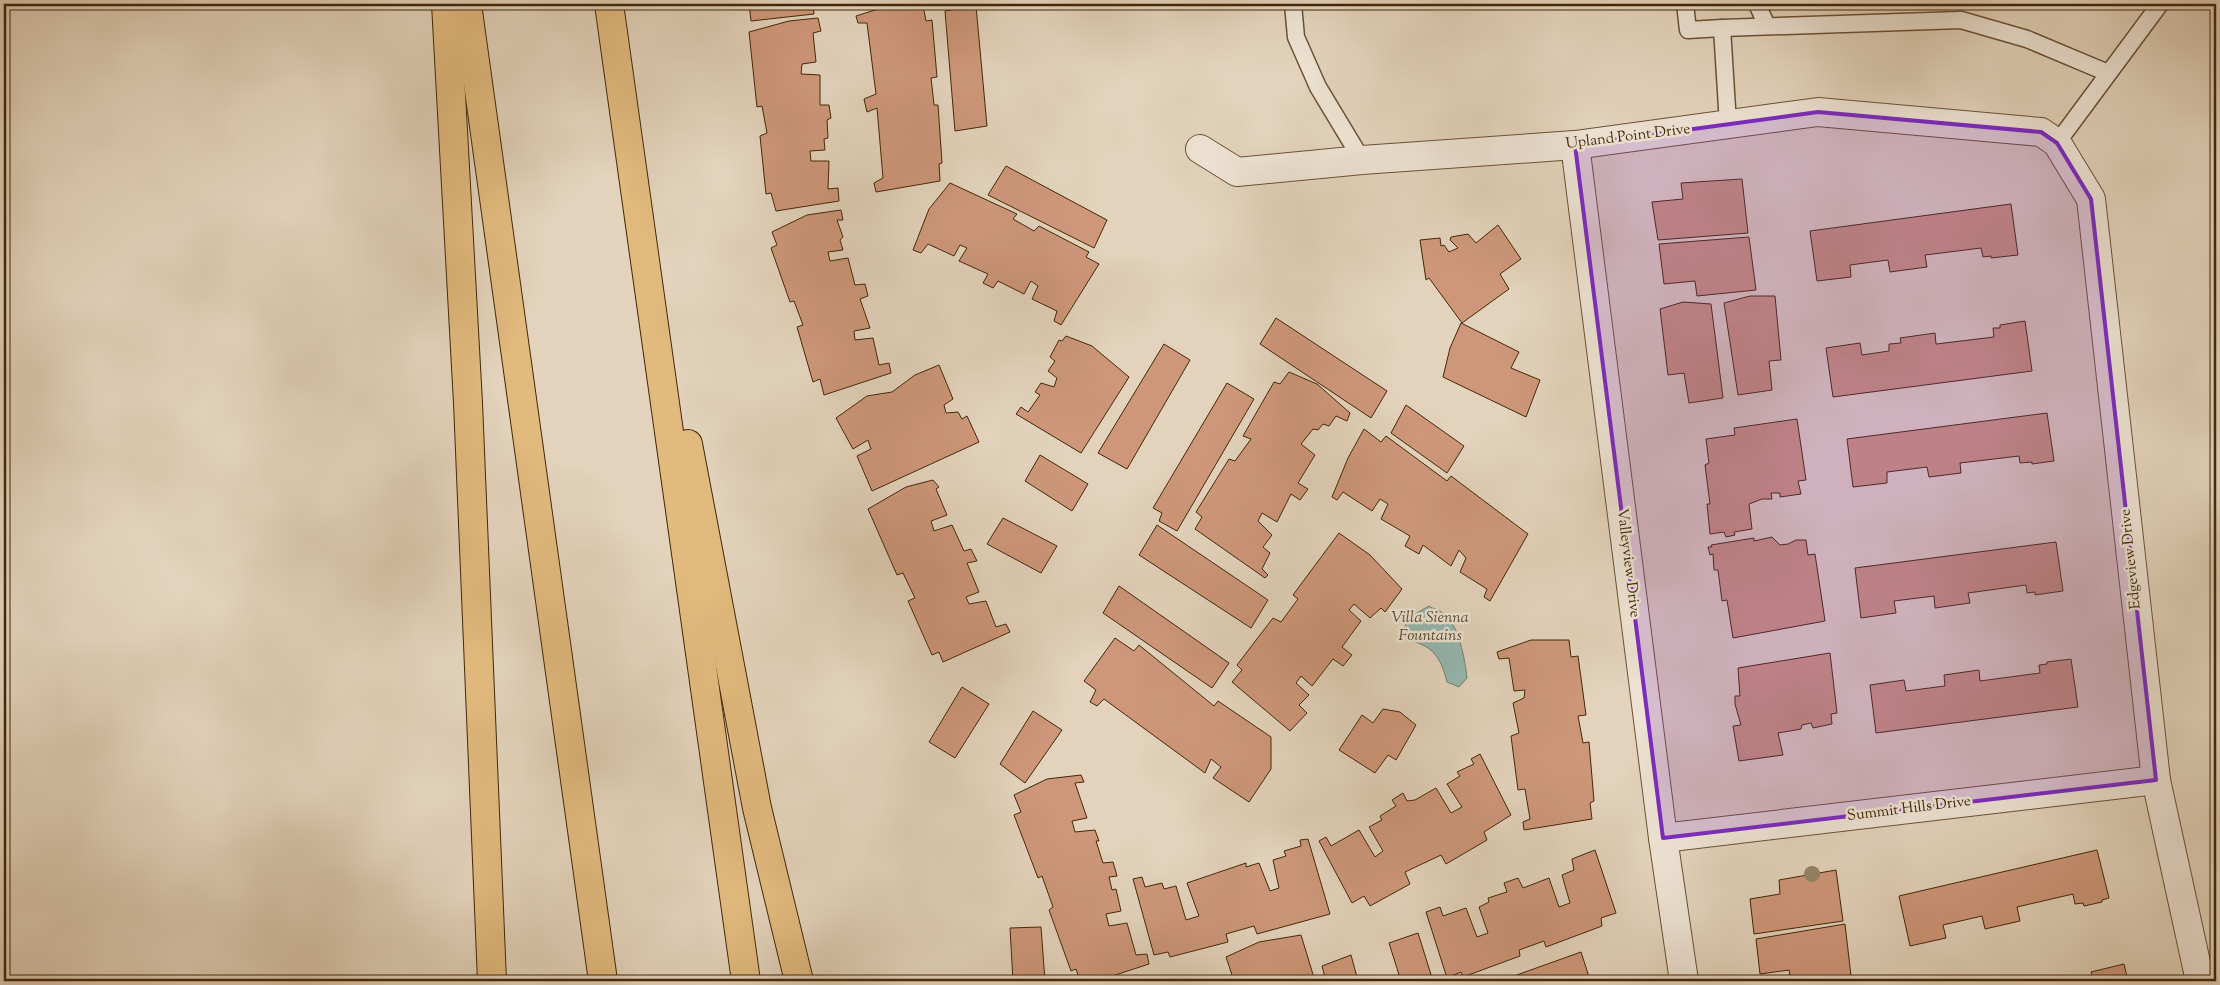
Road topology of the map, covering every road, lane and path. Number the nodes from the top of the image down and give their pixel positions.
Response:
1 (446, 4) edge
2 (467, 4) edge
3 (609, 4) edge
4 (1293, 4) edge
5 (1685, 4) edge
6 (1757, 4) edge
7 (2160, 4) edge
8 (1767, 26) junction
9 (1722, 28) junction
10 (617, 63) junction
11 (2108, 73) junction
12 (1728, 124) junction
13 (2057, 143) junction
14 (1575, 145) junction
15 (1200, 149) dead end
16 (1362, 160) junction
17 (2156, 780) junction
18 (1663, 838) junction
19 (492, 981) edge
20 (603, 981) edge
21 (746, 981) edge
22 (799, 981) edge
23 (1684, 981) edge
24 (2200, 981) edge

1 - 19 highway
2 - 20 highway
3 - 10 highway
4 - 16 lane
5 - 9 lane
6 - 8 lane
7 - 11 lane
8 - 9 lane
8 - 11 lane
9 - 12 lane
10 - 21 highway
10 - 22 highway
11 - 13 lane
12 - 13 street, Upland Point Drive
12 - 14 street, Upland Point Drive
13 - 17 street, Edgeview Drive
14 - 16 street, Upland Point Drive
14 - 18 street, Valleyview Drive
15 - 16 street, Upland Point Drive
17 - 18 street, Summit Hills Drive
17 - 24 street, Edgeview Drive
18 - 23 street, Valleyview Drive

